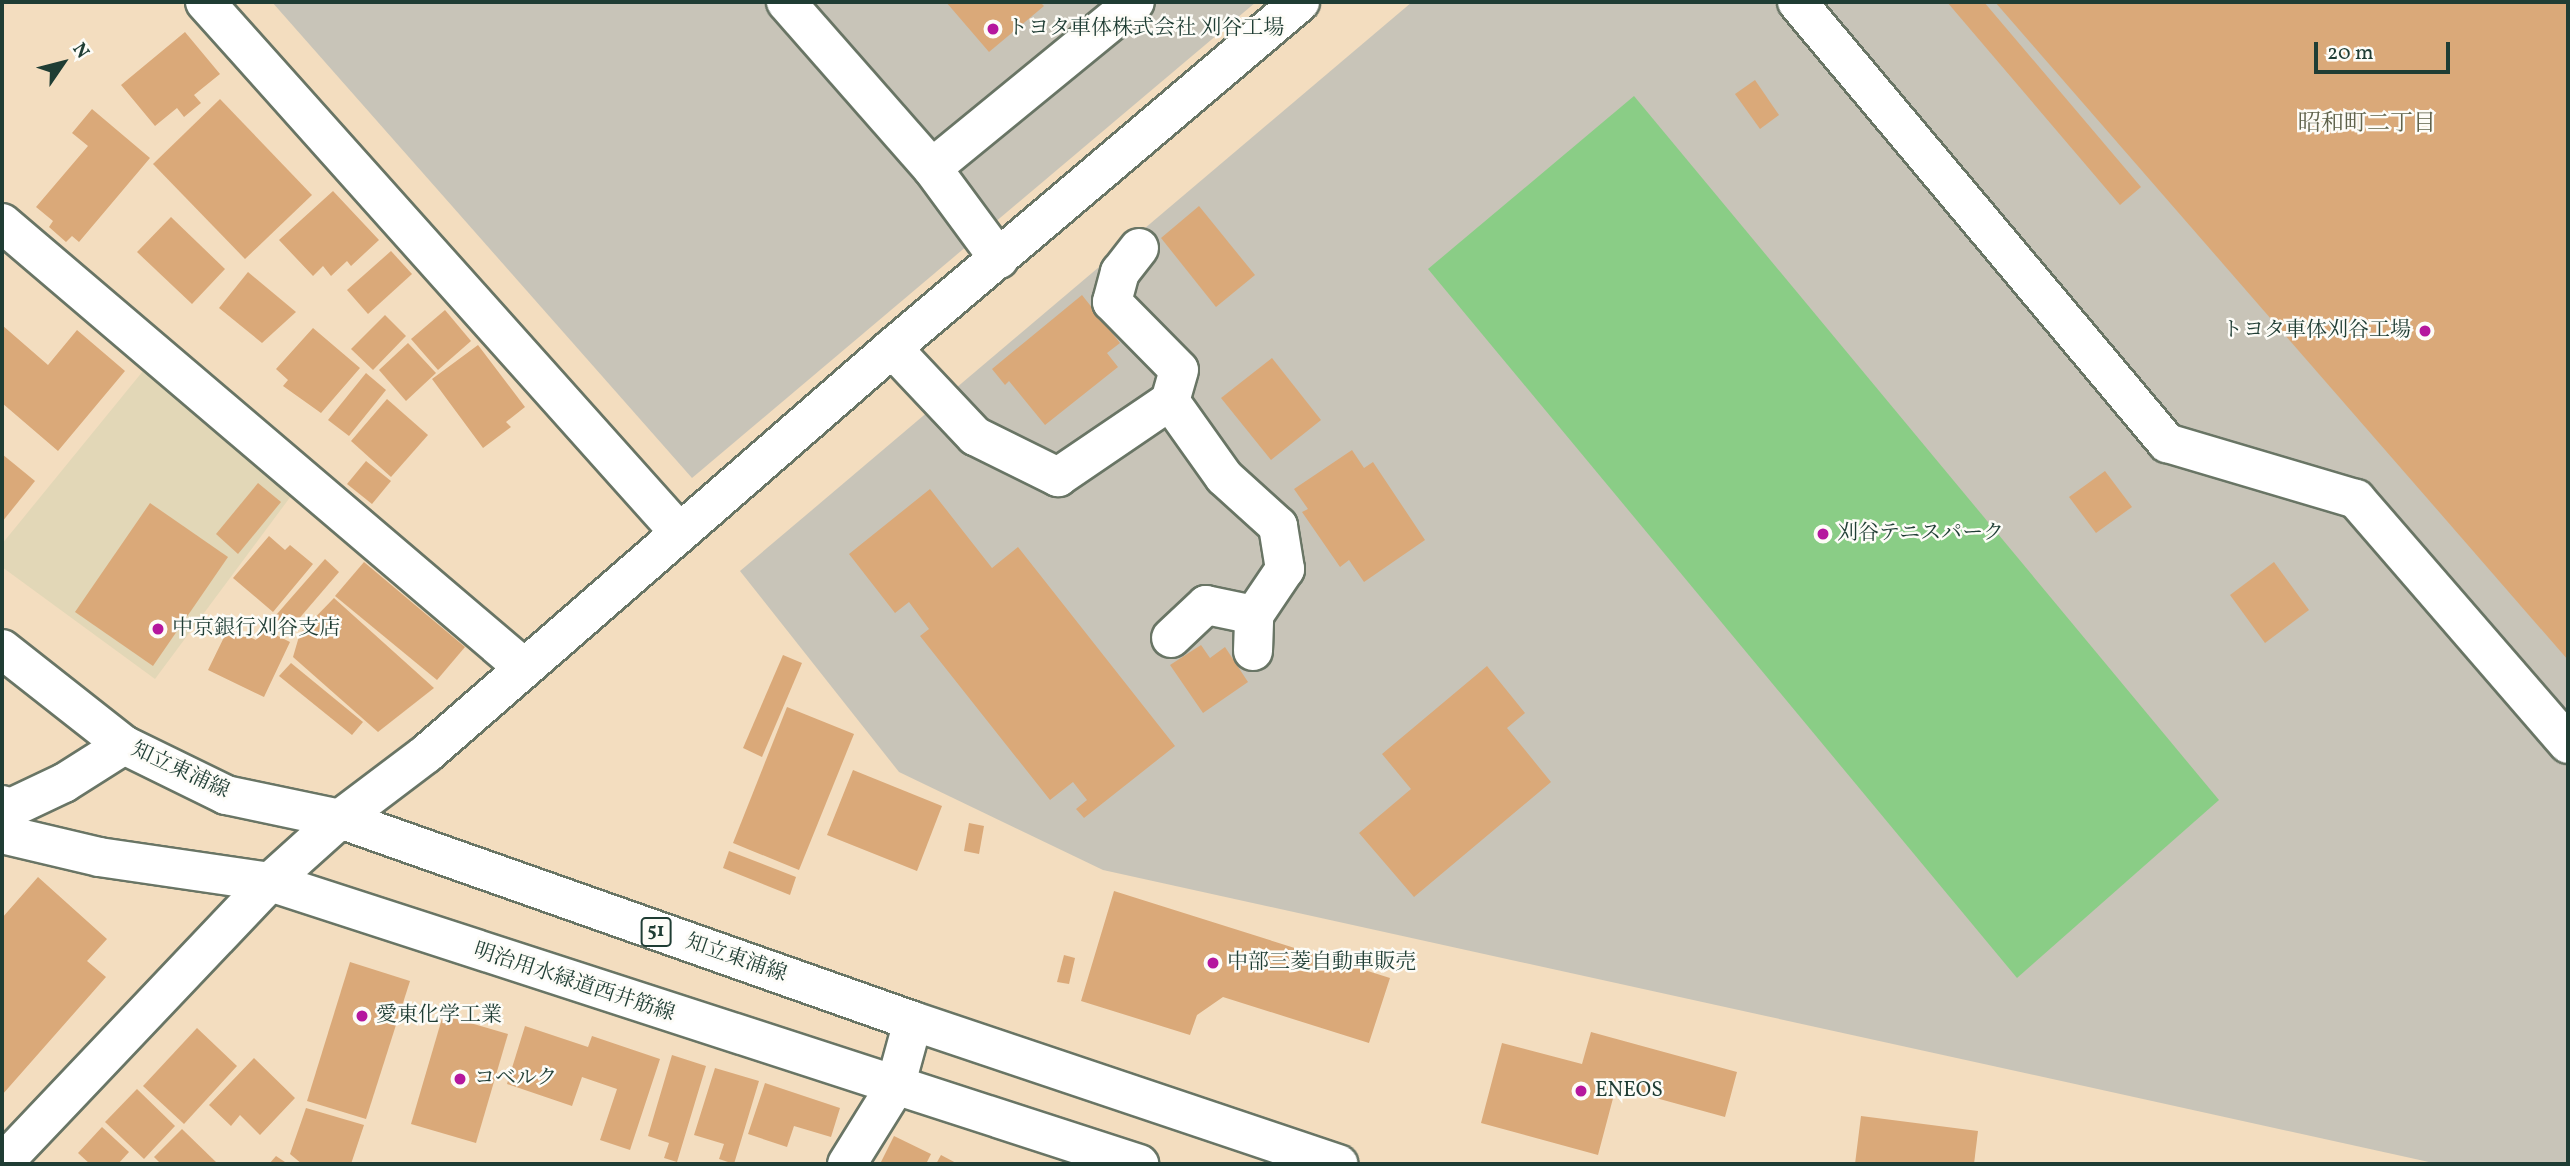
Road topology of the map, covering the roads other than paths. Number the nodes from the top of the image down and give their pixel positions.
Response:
1 (205, 2) edge
2 (786, 2) edge
3 (1135, 2) edge
4 (1300, 2) edge
5 (1797, 2) edge
6 (932, 169) junction
7 (2, 223) edge
8 (1139, 248) dead end
9 (999, 259) junction
10 (892, 348) junction
11 (1170, 401) junction
12 (680, 533) junction
13 (1171, 638) dead end
14 (2, 649) edge
15 (523, 667) junction
16 (2568, 744) edge
17 (124, 745) junction
18 (2, 805) edge
19 (340, 819) junction
20 (2, 834) edge
21 (270, 882) junction
22 (914, 1021) junction
23 (895, 1087) junction
24 (2, 1164) edge
25 (847, 1164) edge
26 (1139, 1164) edge
27 (1339, 1164) edge

1 - 12 street
2 - 6 street
3 - 6 street
4 - 9 street
5 - 16 street
6 - 9 street
7 - 15 street
8 - 11 street
9 - 10 street
10 - 11 street
10 - 12 street
11 - 13 street
12 - 15 street
14 - 17 street, 知立東浦線 / 51
15 - 19 street
17 - 18 street
17 - 19 street, 知立東浦線 / 51
19 - 21 street
19 - 22 street, 知立東浦線 / 51
20 - 21 street, 明治用水緑道西井筋線
21 - 23 street, 明治用水緑道西井筋線
21 - 24 street
22 - 23 street
22 - 27 street, 知立東浦線 / 51
23 - 25 street
23 - 26 street, 明治用水緑道西井筋線

